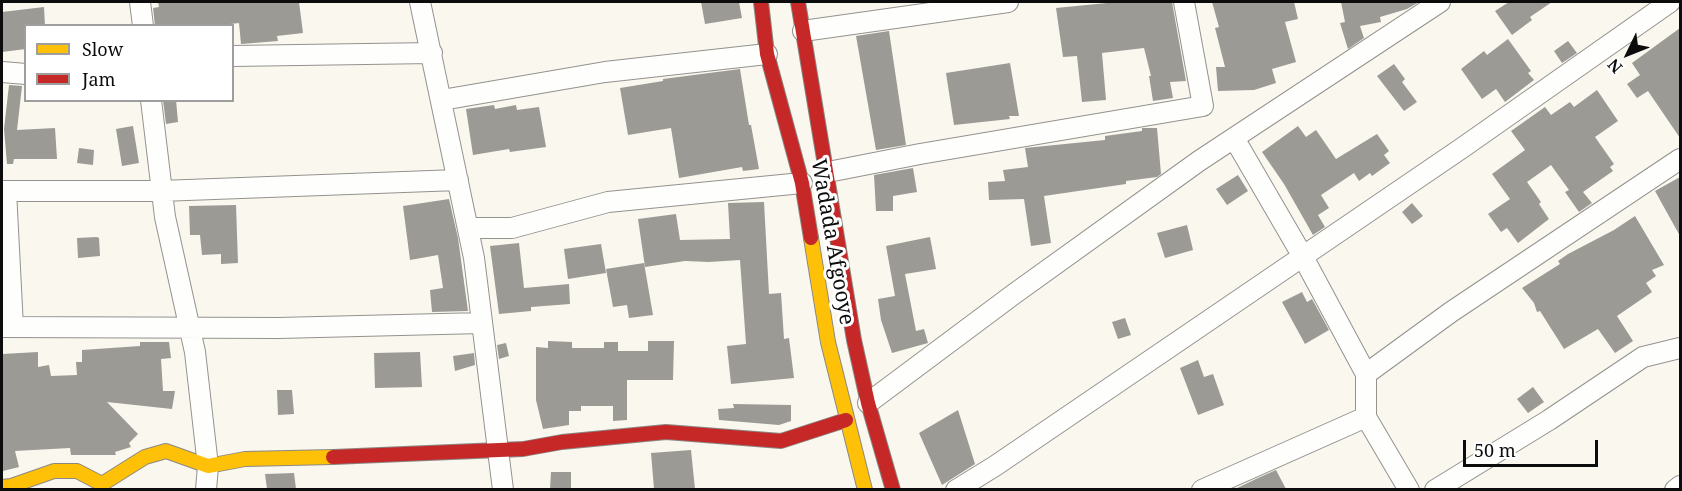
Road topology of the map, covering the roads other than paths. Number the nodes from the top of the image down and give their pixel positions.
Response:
1 (140, 2) edge
2 (420, 2) edge
3 (761, 2) edge
4 (798, 2) edge
5 (1008, 2) edge
6 (1184, 2) edge
7 (1440, 2) edge
8 (1670, 2) edge
9 (143, 24) edge
10 (803, 31) junction
11 (432, 53) junction
12 (767, 54) junction
13 (234, 56) edge
14 (2, 72) edge
15 (24, 74) edge
16 (442, 100) junction
17 (151, 102) edge
18 (1234, 138) junction
19 (1680, 159) edge
20 (828, 172) junction
21 (458, 180) junction
22 (802, 183) junction
23 (4, 191) edge
24 (160, 191) junction
25 (468, 228) junction
26 (1302, 255) junction
27 (482, 322) junction
28 (7, 327) edge
29 (189, 328) junction
30 (1680, 348) edge
31 (1366, 374) junction
32 (868, 403) junction
33 (1366, 417) junction
34 (846, 420) junction
35 (498, 449) junction
36 (208, 466) junction
37 (1680, 486) edge
38 (2, 487) edge
39 (206, 489) edge
40 (503, 489) edge
41 (865, 489) edge
42 (893, 489) edge
43 (956, 489) edge
44 (1202, 489) edge
45 (1409, 489) edge
46 (1436, 489) edge
47 (1675, 489) edge

1 - 9 street
2 - 11 street
3 - 12 main road, Wadada Afgooye
4 - 10 main road, Wadada Afgooye
5 - 10 street
6 - 20 street
7 - 18 street
8 - 26 street
10 - 20 main road, Wadada Afgooye
11 - 13 street
11 - 16 street
12 - 16 street
12 - 22 main road, Wadada Afgooye
14 - 15 street
16 - 21 street
17 - 24 street
18 - 26 street
18 - 32 street
19 - 31 street
20 - 32 main road, Wadada Afgooye
21 - 24 street
21 - 25 street
22 - 25 street
22 - 34 main road, Wadada Afgooye
23 - 24 street
23 - 28 street
24 - 29 street
25 - 27 street
26 - 31 street
26 - 43 street
27 - 29 street
27 - 35 street
28 - 29 street
29 - 36 street
30 - 46 street
31 - 33 street
32 - 42 main road, Wadada Afgooye
33 - 44 street
33 - 45 street
34 - 35 main road
34 - 41 main road, Wadada Afgooye
35 - 36 main road
35 - 40 street
36 - 38 main road
36 - 39 street
37 - 47 street

